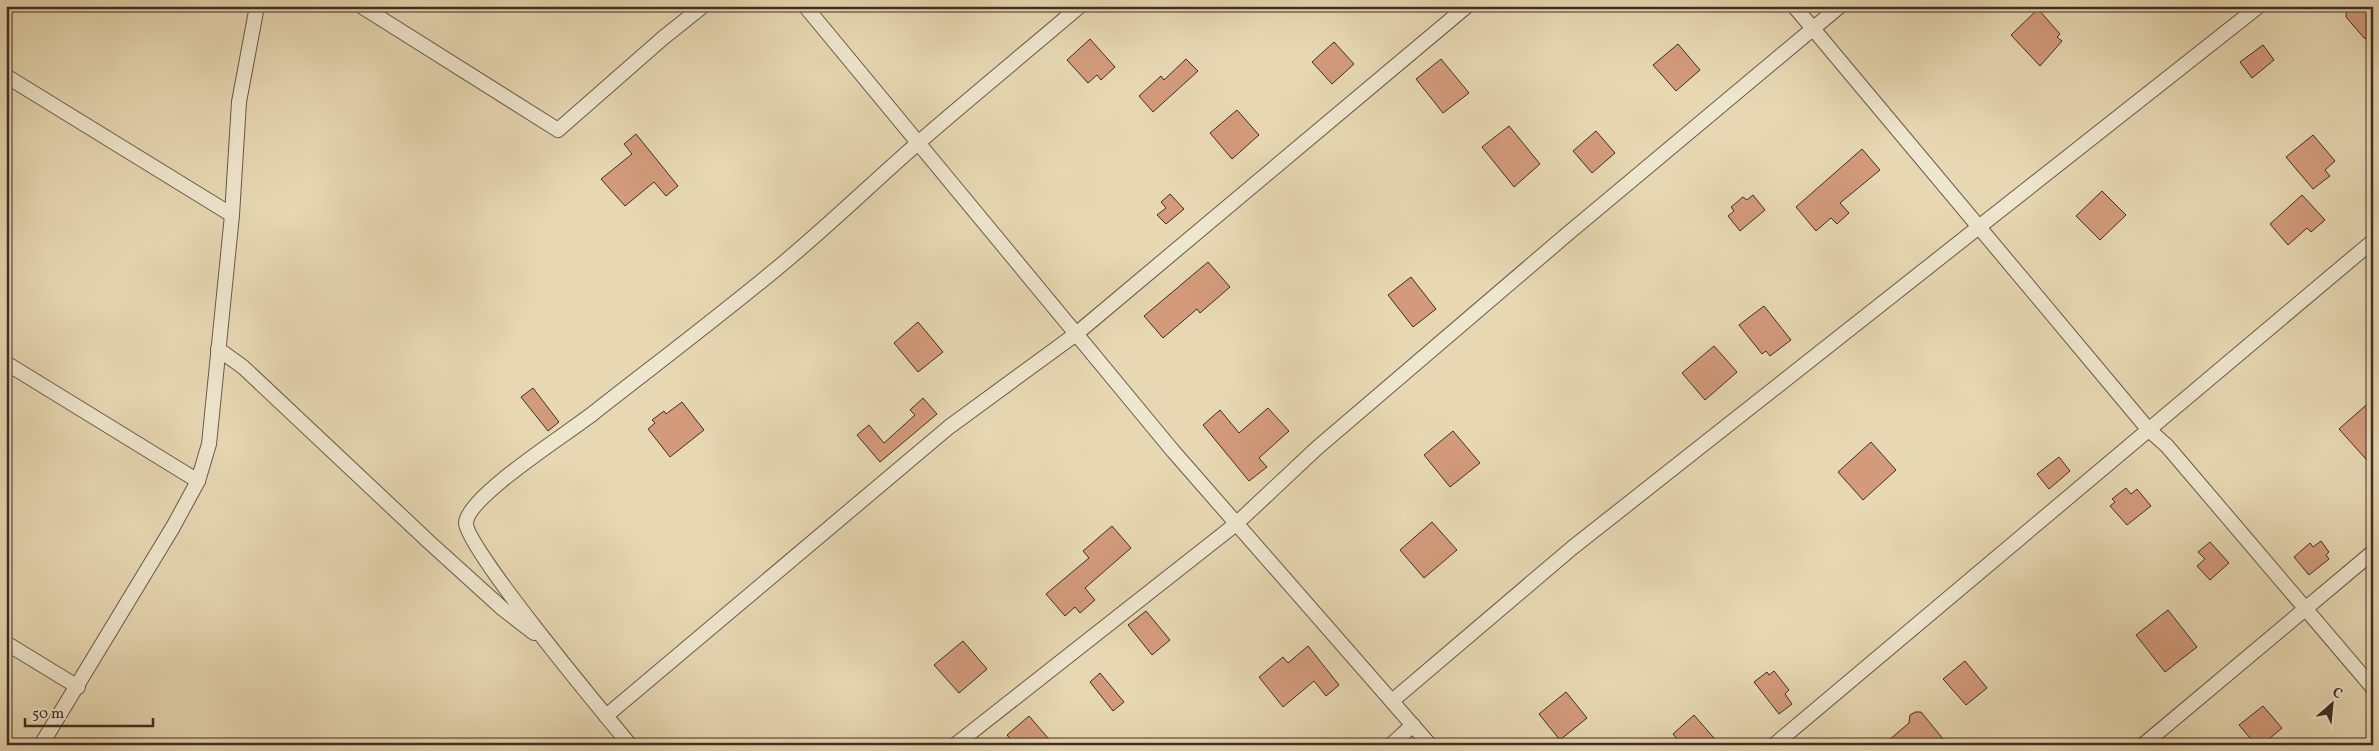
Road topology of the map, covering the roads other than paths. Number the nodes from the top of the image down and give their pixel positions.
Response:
1 (257, 6) edge
2 (361, 6) edge
3 (704, 6) edge
4 (805, 6) edge
5 (1080, 6) edge
6 (1467, 6) edge
7 (1794, 6) edge
8 (1840, 6) edge
9 (2259, 6) edge
10 (1813, 29) junction
11 (6, 76) edge
12 (917, 144) junction
13 (232, 215) junction
14 (1978, 227) junction
15 (2373, 241) edge
16 (1076, 334) junction
17 (218, 349) junction
18 (6, 363) edge
19 (2148, 429) junction
20 (198, 481) junction
21 (1236, 524) junction
22 (2373, 552) edge
23 (2306, 610) junction
24 (6, 643) edge
25 (546, 643) junction
26 (78, 687) junction
27 (2373, 688) edge
28 (1392, 701) junction
29 (606, 716) junction
30 (1413, 725) junction
31 (41, 745) edge
32 (630, 745) edge
33 (955, 745) edge
34 (1391, 745) edge
35 (1430, 745) edge
36 (1774, 745) edge
37 (2143, 745) edge

1 - 13 street
2 - 3 street
4 - 12 street
5 - 12 street
6 - 16 street
7 - 10 street
8 - 10 street
9 - 14 street
10 - 14 street
10 - 21 street
11 - 13 street
12 - 16 street
12 - 25 street
13 - 17 street
14 - 19 street
14 - 28 street
15 - 19 street
16 - 21 street
16 - 29 street
17 - 20 street
17 - 25 street
18 - 20 street
19 - 23 street
19 - 36 street
20 - 26 street
21 - 28 street
21 - 33 street
22 - 23 street
23 - 27 street
23 - 37 street
24 - 26 street
25 - 29 street
26 - 31 street
28 - 30 street
29 - 32 street
30 - 34 street
30 - 35 street

